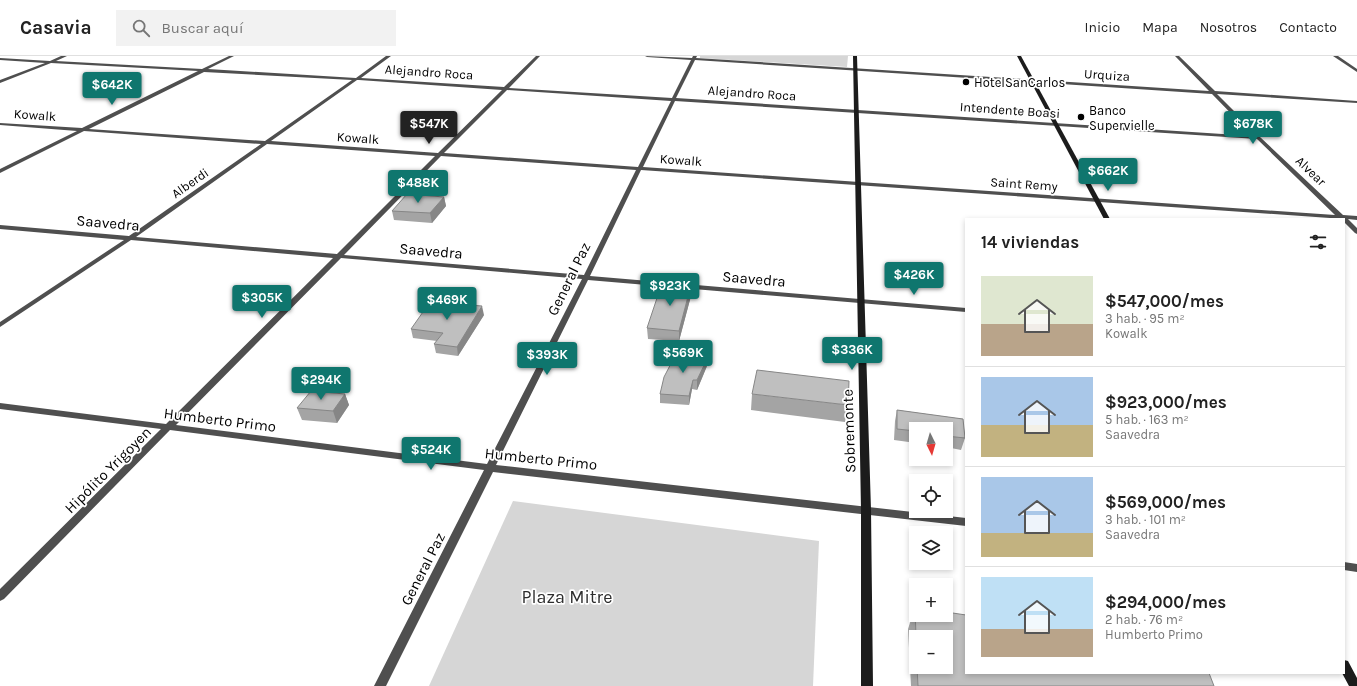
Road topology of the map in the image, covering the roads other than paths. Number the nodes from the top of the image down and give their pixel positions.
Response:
1 (65, 56) edge
2 (232, 56) edge
3 (390, 56) edge
4 (538, 56) edge
5 (647, 56) edge
6 (855, 56) edge
7 (1019, 56) edge
8 (1177, 56) edge
9 (1335, 56) edge
10 (694, 58) edge
11 (0, 59) edge
12 (50, 62) junction
13 (204, 70) junction
14 (855, 70) junction
15 (1357, 71) edge
16 (359, 79) junction
17 (1032, 81) junction
18 (0, 82) edge
19 (507, 88) junction
20 (1216, 94) junction
21 (672, 99) junction
22 (1357, 102) edge
23 (856, 111) junction
24 (0, 124) edge
25 (1056, 124) junction
26 (84, 129) junction
27 (1258, 138) junction
28 (266, 143) junction
29 (439, 154) junction
30 (638, 168) junction
31 (0, 171) edge
32 (858, 184) junction
33 (1098, 200) junction
34 (1107, 218) edge
35 (1330, 218) edge
36 (1342, 218) edge
37 (1357, 218) edge
38 (1345, 219) edge
39 (1345, 221) edge
40 (0, 227) edge
41 (1357, 232) edge
42 (130, 238) junction
43 (339, 256) junction
44 (586, 277) junction
45 (860, 302) junction
46 (965, 310) edge
47 (0, 325) edge
48 (0, 406) edge
49 (168, 428) junction
50 (490, 468) junction
51 (866, 510) junction
52 (965, 522) edge
53 (1345, 566) edge
54 (1357, 568) edge
55 (0, 596) edge
56 (1345, 667) edge
57 (380, 686) edge
58 (867, 686) edge
59 (1355, 686) edge

1 - 12 street
2 - 13 street
3 - 16 street, Alberdi
4 - 19 street, Hipólito Yrigoyen
5 - 10 street, Urquiza
6 - 14 main road, Sobremonte
7 - 17 main road
8 - 20 street, Alvear
9 - 15 street
10 - 14 street, Urquiza
10 - 21 street, General Paz
11 - 12 street, Alejandro Roca
12 - 13 street, Alejandro Roca
12 - 18 street
13 - 16 street, Alejandro Roca
13 - 26 street
14 - 17 street, Urquiza
14 - 23 main road, Sobremonte
16 - 19 street, Alejandro Roca
16 - 28 street, Alberdi
17 - 20 street, Urquiza
17 - 25 main road
19 - 21 street, Alejandro Roca
19 - 29 street, Hipólito Yrigoyen
20 - 22 street, Urquiza
20 - 27 street, Alvear
21 - 23 street, Alejandro Roca
21 - 30 street, General Paz
23 - 25 street, Intendente Boasi
23 - 32 main road, Sobremonte
24 - 26 street, Kowalk
25 - 27 street, Intendente Boasi
25 - 33 main road
26 - 28 street, Kowalk
26 - 31 street
27 - 36 street, Alvear
28 - 29 street, Kowalk
28 - 42 street, Alberdi
29 - 30 street, Kowalk
29 - 43 street, Hipólito Yrigoyen
30 - 32 street, Kowalk
30 - 44 street, General Paz
32 - 33 street, Saint Remy
32 - 45 main road, Sobremonte
33 - 34 main road
33 - 35 street, Saint Remy
37 - 38 street, Saint Remy
39 - 41 street, Alvear
40 - 42 street, Saavedra
42 - 43 street, Saavedra
42 - 47 street, Alberdi
43 - 44 street, Saavedra
43 - 49 street, Hipólito Yrigoyen
44 - 45 street, Saavedra
44 - 50 street, General Paz
45 - 46 street, Saavedra
45 - 51 main road, Sobremonte
48 - 49 street, Humberto Primo
49 - 50 street, Humberto Primo
49 - 55 street, Hipólito Yrigoyen
50 - 51 street, Humberto Primo
50 - 57 street, General Paz
51 - 52 street, Humberto Primo
51 - 58 main road, Sobremonte
53 - 54 street
56 - 59 main road

